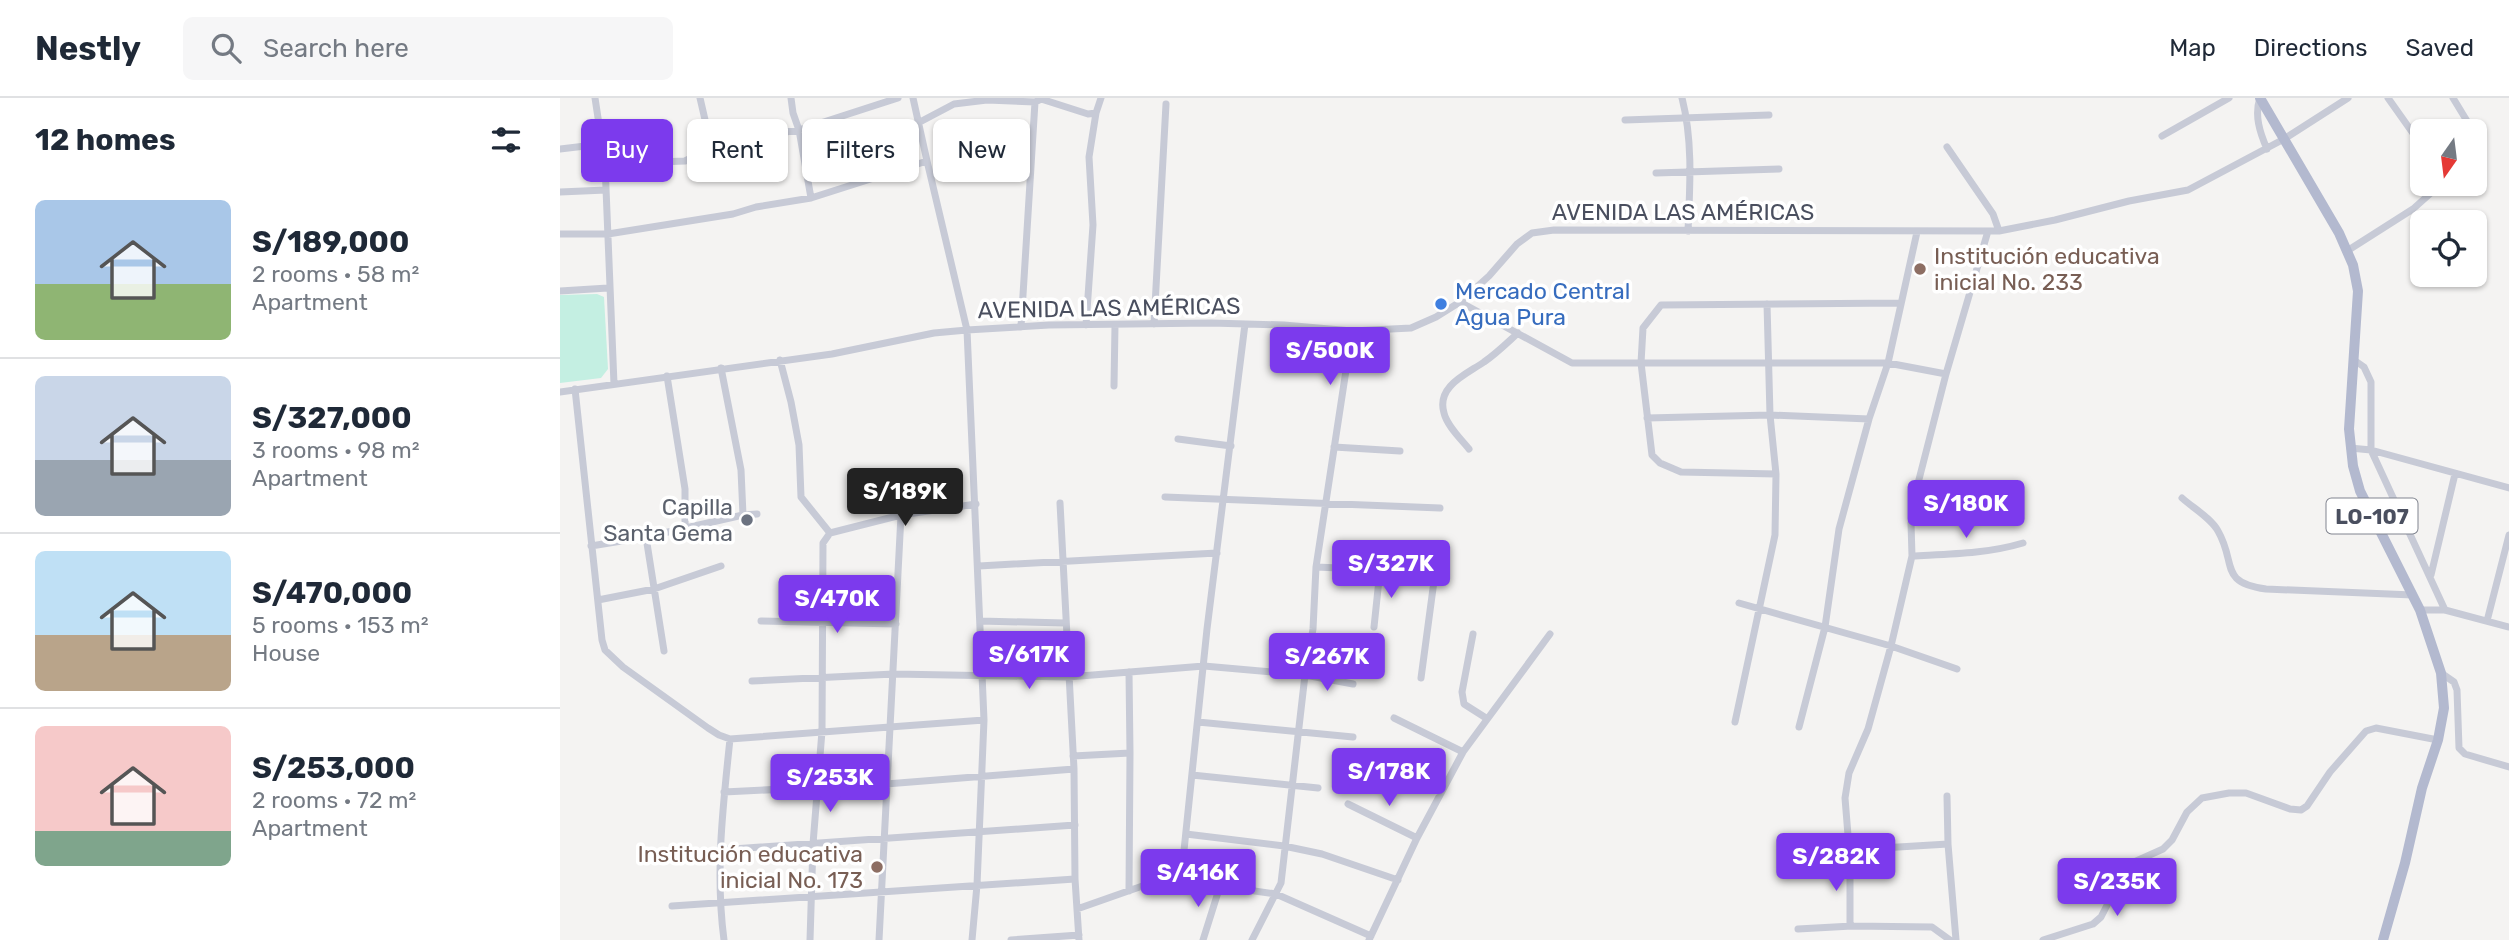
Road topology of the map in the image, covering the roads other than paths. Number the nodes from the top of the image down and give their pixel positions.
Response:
1 (595, 98) edge
2 (700, 98) edge
3 (791, 98) edge
4 (898, 98) edge
5 (912, 98) edge
6 (1101, 98) edge
7 (1682, 98) edge
8 (2230, 98) edge
9 (2260, 98) edge
10 (2347, 98) edge
11 (2388, 98) edge
12 (2453, 98) edge
13 (1035, 102) junction
14 (1166, 104) dead end
15 (1096, 113) junction
16 (1769, 115) dead end
17 (1687, 118) junction
18 (598, 119) edge
19 (705, 119) edge
20 (917, 119) edge
21 (2466, 119) edge
22 (1625, 120) dead end
23 (919, 122) edge
24 (919, 127) edge
25 (2410, 129) edge
26 (799, 130) junction
27 (788, 132) edge
28 (2162, 136) dead end
29 (2284, 139) junction
30 (581, 146) edge
31 (1947, 147) dead end
32 (560, 149) edge
33 (2267, 149) junction
34 (927, 161) junction
35 (1779, 169) dead end
36 (1690, 170) junction
37 (1656, 173) dead end
38 (606, 182) edge
39 (606, 190) junction
40 (560, 192) edge
41 (2427, 196) edge
42 (811, 198) junction
43 (1688, 231) junction
44 (1988, 231) junction
45 (1999, 231) junction
46 (1916, 232) junction
47 (560, 234) edge
48 (608, 234) junction
49 (2347, 251) junction
50 (608, 288) junction
51 (560, 291) edge
52 (1460, 302) junction
53 (1900, 303) junction
54 (1767, 304) junction
55 (1154, 324) junction
56 (1245, 324) junction
57 (1115, 325) junction
58 (1086, 326) junction
59 (1021, 327) junction
60 (967, 330) junction
61 (1352, 331) junction
62 (1518, 333) junction
63 (780, 360) junction
64 (2354, 360) junction
65 (1641, 363) junction
66 (1769, 363) junction
67 (1888, 363) junction
68 (721, 368) junction
69 (1946, 374) junction
70 (667, 376) junction
71 (614, 384) junction
72 (1114, 386) dead end
73 (575, 389) junction
74 (560, 391) edge
75 (1770, 415) junction
76 (1647, 418) junction
77 (1869, 419) junction
78 (1178, 439) dead end
79 (1231, 446) junction
80 (1334, 447) junction
81 (2350, 447) junction
82 (1469, 449) dead end
83 (1400, 450) dead end
84 (2371, 450) junction
85 (1776, 474) junction
86 (2455, 474) junction
87 (2509, 488) edge
88 (1165, 497) dead end
89 (1225, 498) junction
90 (2182, 498) dead end
91 (1060, 503) dead end
92 (1326, 503) junction
93 (976, 504) junction
94 (1440, 508) dead end
95 (757, 514) dead end
96 (743, 515) junction
97 (901, 515) junction
98 (685, 528) junction
99 (830, 533) junction
100 (2509, 535) edge
101 (646, 537) junction
102 (2023, 542) dead end
103 (591, 546) junction
104 (1217, 553) junction
105 (1912, 556) junction
106 (1062, 561) junction
107 (722, 566) dead end
108 (979, 566) junction
109 (1317, 567) junction
110 (1380, 570) junction
111 (2430, 576) junction
112 (654, 589) junction
113 (2413, 595) junction
114 (598, 600) junction
115 (1739, 603) dead end
116 (1759, 608) junction
117 (2420, 610) junction
118 (2445, 610) junction
119 (761, 621) dead end
120 (980, 621) junction
121 (2487, 621) junction
122 (823, 622) junction
123 (1065, 623) junction
124 (896, 624) junction
125 (2509, 626) edge
126 (1374, 627) dead end
127 (1825, 627) junction
128 (1473, 634) dead end
129 (1550, 634) dead end
130 (1891, 646) junction
131 (664, 651) dead end
132 (1203, 666) junction
133 (1957, 669) dead end
134 (1129, 672) junction
135 (2441, 673) junction
136 (894, 674) junction
137 (1305, 676) junction
138 (823, 677) junction
139 (983, 677) junction
140 (1068, 677) junction
141 (1421, 678) dead end
142 (752, 681) dead end
143 (1353, 684) dead end
144 (1394, 718) dead end
145 (1486, 718) junction
146 (984, 720) junction
147 (1198, 722) junction
148 (1735, 722) dead end
149 (890, 726) junction
150 (1799, 727) dead end
151 (822, 730) junction
152 (1298, 732) junction
153 (1353, 737) dead end
154 (730, 738) junction
155 (2438, 740) junction
156 (1463, 752) junction
157 (1130, 753) junction
158 (1073, 756) junction
159 (2509, 767) edge
160 (1074, 769) junction
161 (1396, 769) dead end
162 (980, 775) junction
163 (1192, 775) junction
164 (887, 784) junction
165 (1292, 785) junction
166 (819, 786) junction
167 (1318, 788) dead end
168 (724, 792) junction
169 (1440, 792) junction
170 (1947, 796) dead end
171 (1348, 804) dead end
172 (1075, 824) junction
173 (978, 830) junction
174 (1186, 834) junction
175 (1417, 838) junction
176 (883, 839) junction
177 (813, 844) junction
178 (1948, 844) junction
179 (1284, 846) junction
180 (719, 850) junction
181 (1849, 850) junction
182 (1177, 872) junction
183 (1075, 879) junction
184 (1398, 880) junction
185 (977, 886) junction
186 (1220, 886) junction
187 (1129, 891) junction
188 (882, 893) junction
189 (1276, 894) junction
190 (810, 896) junction
191 (719, 903) junction
192 (672, 906) dead end
193 (1077, 909) junction
194 (1852, 926) junction
195 (1798, 929) dead end
196 (1079, 937) edge
197 (1370, 938) edge
198 (724, 940) edge
199 (810, 940) edge
200 (879, 940) edge
201 (971, 940) edge
202 (1010, 940) edge
203 (1203, 940) edge
204 (1252, 940) edge
205 (1953, 940) edge
206 (2043, 940) edge
207 (2383, 940) edge

1 - 18 street
2 - 19 street
3 - 26 street
4 - 26 street
5 - 20 street
6 - 15 street
7 - 17 street
8 - 28 street
9 - 29 main road, LO-107
9 - 33 street
10 - 29 street, AVENIDA LAS AMÉRICAS
11 - 25 street
12 - 21 street
13 - 15 street
13 - 23 street
13 - 59 street
14 - 55 street
15 - 58 street
16 - 17 street
17 - 22 street
17 - 36 street
24 - 34 street
26 - 27 street
26 - 42 street
29 - 33 street, AVENIDA LAS AMÉRICAS
29 - 49 main road, LO-107
30 - 32 street
31 - 45 street
33 - 45 street, AVENIDA LAS AMÉRICAS
34 - 42 street
34 - 60 street
35 - 36 street
36 - 37 street
36 - 43 street
38 - 39 street
39 - 40 street
39 - 48 street
41 - 49 street
42 - 48 street
43 - 46 street, AVENIDA LAS AMÉRICAS
43 - 52 street, AVENIDA LAS AMÉRICAS
44 - 45 street, AVENIDA LAS AMÉRICAS
44 - 46 street, AVENIDA LAS AMÉRICAS
44 - 69 street
46 - 53 street
47 - 48 street
48 - 50 street
49 - 64 main road, LO-107
50 - 51 street
50 - 71 street
52 - 61 street, AVENIDA LAS AMÉRICAS
52 - 62 street
53 - 54 street
53 - 67 street
54 - 65 street
54 - 66 street
55 - 56 street, AVENIDA LAS AMÉRICAS
55 - 57 street, AVENIDA LAS AMÉRICAS
56 - 61 street, AVENIDA LAS AMÉRICAS
56 - 79 street
57 - 58 street, AVENIDA LAS AMÉRICAS
57 - 72 street
58 - 59 street, AVENIDA LAS AMÉRICAS
59 - 60 street, AVENIDA LAS AMÉRICAS
60 - 63 street, AVENIDA LAS AMÉRICAS
60 - 93 street
61 - 80 street
62 - 65 street
62 - 82 street
63 - 68 street, AVENIDA LAS AMÉRICAS
63 - 99 street
64 - 81 main road, LO-107
64 - 84 street
65 - 66 street
65 - 76 street
66 - 67 street
66 - 75 street
67 - 69 street
67 - 77 street
68 - 70 street, AVENIDA LAS AMÉRICAS
68 - 96 street
69 - 105 street
70 - 71 street, AVENIDA LAS AMÉRICAS
70 - 98 street
71 - 73 street, AVENIDA LAS AMÉRICAS
73 - 74 street, AVENIDA LAS AMÉRICAS
73 - 103 street
75 - 76 street
75 - 77 street
75 - 85 street
76 - 85 street
77 - 127 street
78 - 79 street
79 - 89 street
80 - 83 street
80 - 92 street
81 - 84 street
81 - 113 main road, LO-107
84 - 86 street
84 - 111 street
85 - 116 street
86 - 87 street
86 - 111 street
88 - 89 street
89 - 92 street
89 - 104 street
90 - 113 street
91 - 106 street
92 - 94 street
92 - 109 street
93 - 97 street
93 - 108 street
95 - 96 street
96 - 98 street
97 - 99 street
97 - 124 street
98 - 101 street
99 - 122 street
100 - 121 street
101 - 103 street
101 - 112 street
102 - 105 street
103 - 114 street
104 - 106 street
104 - 132 street
105 - 130 street
106 - 108 street
106 - 123 street
107 - 112 street
108 - 120 street
109 - 110 street
109 - 137 street
110 - 126 street
110 - 141 street
111 - 118 street
112 - 114 street
112 - 131 street
113 - 117 main road, LO-107
114 - 154 street
115 - 116 street
116 - 127 street
116 - 148 street
117 - 118 street
117 - 135 main road, LO-107
118 - 121 street
119 - 122 street
120 - 123 street
120 - 139 street
121 - 125 street
122 - 124 street
122 - 138 street
123 - 140 street
124 - 136 street
127 - 130 street
127 - 150 street
128 - 145 street
129 - 145 street
130 - 133 street
130 - 181 street
132 - 134 street
132 - 137 street
132 - 147 street
134 - 140 street
134 - 157 street
135 - 155 main road, LO-107
135 - 159 street
136 - 138 street
136 - 139 street
136 - 149 street
137 - 143 street
137 - 152 street
138 - 142 street
138 - 151 street
139 - 140 street
139 - 146 street
140 - 158 street
144 - 156 street
145 - 156 street
146 - 149 street
146 - 162 street
147 - 152 street
147 - 163 street
149 - 151 street
149 - 164 street
151 - 154 street
151 - 166 street
152 - 153 street
152 - 165 street
154 - 168 street
155 - 206 street
155 - 207 main road, LO-107
156 - 169 street
157 - 158 street
157 - 187 street
158 - 160 street
160 - 162 street
160 - 172 street
161 - 169 street
162 - 164 street
162 - 173 street
163 - 165 street
163 - 174 street
164 - 166 street
164 - 176 street
165 - 167 street
165 - 179 street
166 - 168 street
166 - 177 street
168 - 180 street
169 - 175 street
170 - 178 street
171 - 175 street
172 - 173 street
172 - 183 street
173 - 176 street
173 - 185 street
174 - 179 street
174 - 182 street
175 - 184 street
176 - 177 street
176 - 188 street
177 - 180 street
177 - 190 street
178 - 181 street
178 - 205 street
179 - 184 street
179 - 189 street
180 - 191 street
181 - 194 street
182 - 186 street
182 - 187 street
183 - 185 street
183 - 193 street
184 - 197 street
185 - 188 street
185 - 201 street
186 - 189 street
186 - 203 street
187 - 193 street
188 - 190 street
188 - 200 street
189 - 197 street
189 - 204 street
190 - 191 street
190 - 199 street
191 - 192 street
191 - 198 street
193 - 196 street
194 - 195 street
194 - 205 street
196 - 202 street

